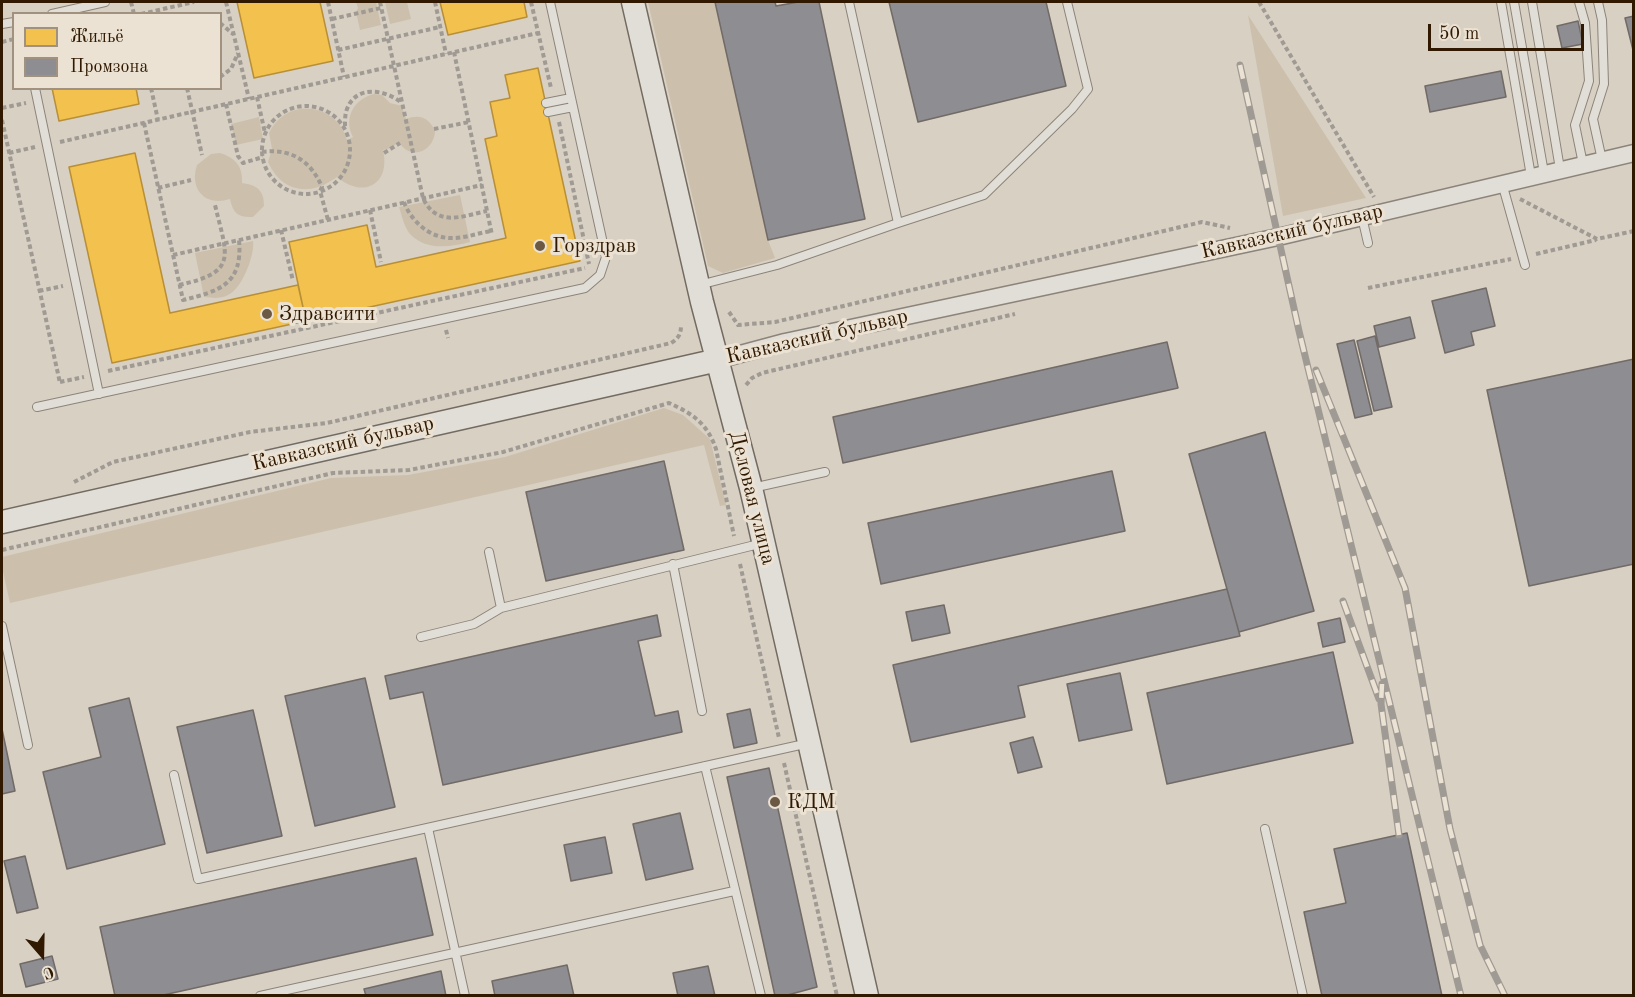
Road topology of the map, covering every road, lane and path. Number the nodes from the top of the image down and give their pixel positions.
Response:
1 (105, 2) edge
2 (194, 2) edge
3 (226, 2) edge
4 (328, 2) edge
5 (435, 2) edge
6 (531, 2) edge
7 (550, 2) edge
8 (633, 2) edge
9 (849, 2) edge
10 (1067, 2) edge
11 (1259, 2) edge
12 (1501, 2) edge
13 (1514, 2) edge
14 (1532, 2) edge
15 (1579, 2) edge
16 (1598, 2) edge
17 (381, 3) edge
18 (61, 12) edge
19 (150, 12) edge
20 (332, 19) junction
21 (222, 24) edge
22 (440, 27) junction
23 (556, 30) junction
24 (537, 34) junction
25 (388, 38) junction
26 (237, 44) junction
27 (338, 50) junction
28 (454, 52) junction
29 (446, 54) junction
30 (394, 66) junction
31 (222, 76) edge
32 (344, 77) junction
33 (35, 90) edge
34 (151, 90) edge
35 (188, 90) edge
36 (257, 97) junction
37 (249, 99) junction
38 (572, 102) junction
39 (403, 103) junction
40 (226, 104) junction
41 (551, 107) junction
42 (1520, 111) junction
43 (192, 112) junction
44 (1510, 114) dead end
45 (2, 120) edge
46 (158, 120) junction
47 (469, 122) junction
48 (144, 123) junction
49 (345, 127) junction
50 (434, 129) dead end
51 (265, 134) junction
52 (400, 143) dead end
53 (46, 145) junction
54 (9, 153) junction
55 (384, 153) dead end
56 (1634, 153) edge
57 (202, 155) dead end
58 (262, 155) junction
59 (1602, 160) junction
60 (1583, 164) junction
61 (1545, 173) junction
62 (191, 180) dead end
63 (1503, 183) junction
64 (482, 185) junction
65 (158, 188) junction
66 (320, 191) junction
67 (423, 198) junction
68 (1508, 201) junction
69 (404, 202) junction
70 (215, 205) dead end
71 (1363, 208) junction
72 (370, 210) junction
73 (487, 211) junction
74 (328, 220) junction
75 (898, 223) junction
76 (281, 230) junction
77 (1239, 230) dead end
78 (1634, 231) edge
79 (1597, 239) junction
80 (239, 240) junction
81 (224, 243) junction
82 (1368, 243) dead end
83 (173, 255) junction
84 (1524, 261) junction
85 (381, 262) dead end
86 (293, 281) dead end
87 (179, 285) junction
88 (699, 285) junction
89 (1368, 288) dead end
90 (729, 312) dead end
91 (681, 325) dead end
92 (718, 360) junction
93 (785, 368) dead end
94 (95, 374) junction
95 (60, 382) junction
96 (744, 388) dead end
97 (99, 394) junction
98 (64, 402) junction
99 (38, 407) dead end
100 (825, 472) dead end
101 (66, 487) dead end
102 (751, 488) junction
103 (2, 522) edge
104 (764, 543) junction
105 (736, 549) junction
106 (2, 550) edge
107 (489, 552) dead end
108 (673, 564) junction
109 (501, 608) junction
110 (2, 626) edge
111 (421, 637) dead end
112 (702, 711) dead end
113 (809, 743) junction
114 (28, 745) dead end
115 (781, 750) junction
116 (705, 766) junction
117 (174, 775) dead end
118 (428, 828) junction
119 (1265, 829) dead end
120 (734, 891) junction
121 (456, 952) junction
122 (260, 996) edge
123 (465, 996) edge
124 (761, 996) edge
125 (837, 996) edge
126 (867, 996) edge
127 (1303, 996) edge

1 - 18 lane
2 - 19 path
3 - 26 path
4 - 20 path
5 - 22 path
6 - 24 path
7 - 23 lane
8 - 88 street, Деловая улица
9 - 75 lane
10 - 75 lane
11 - 71 path
12 - 42 lane
13 - 61 lane
14 - 61 lane
15 - 60 lane
16 - 59 lane
17 - 20 path
17 - 25 path
20 - 27 path
21 - 26 path
22 - 25 path
22 - 29 path
23 - 24 path
23 - 38 lane
24 - 28 path
24 - 41 path
25 - 27 path
25 - 30 path
26 - 31 path
26 - 37 path
27 - 32 path
28 - 29 path
28 - 47 path
29 - 30 path
30 - 32 path
30 - 39 path
32 - 36 path
33 - 53 lane
34 - 46 path
35 - 43 path
36 - 37 path
36 - 51 path
37 - 40 path
38 - 41 lane
38 - 97 lane
39 - 49 path
39 - 67 path
40 - 43 path
40 - 58 path
41 - 94 path
42 - 44 lane
42 - 61 lane
43 - 46 path
43 - 57 path
45 - 54 path
46 - 48 path
47 - 50 path
47 - 64 path
48 - 53 path
48 - 65 path
49 - 51 path
49 - 66 path
51 - 58 path
52 - 55 path
53 - 54 path
53 - 94 lane
54 - 95 path
56 - 59 street, Кавказский бульвар
58 - 66 path
58 - 66 path
59 - 60 street, Кавказский бульвар
60 - 61 street, Кавказский бульвар
61 - 63 street, Кавказский бульвар
62 - 65 path
63 - 68 lane
63 - 71 street, Кавказский бульвар
64 - 67 path
64 - 73 path
65 - 83 path
66 - 74 path
67 - 69 path
67 - 73 path
68 - 79 path
68 - 84 lane
69 - 72 path
69 - 73 path
70 - 81 path
71 - 82 lane
71 - 92 street, Кавказский бульвар
72 - 74 path
72 - 85 path
74 - 76 path
75 - 88 lane
76 - 80 path
76 - 86 path
77 - 90 path
78 - 79 path
79 - 84 path
80 - 81 path
80 - 87 path
81 - 83 path
81 - 87 path
83 - 87 path
84 - 89 path
88 - 92 street, Деловая улица
91 - 101 path
92 - 102 street, Деловая улица
92 - 103 street, Кавказский бульвар
93 - 96 path
94 - 95 path
94 - 97 lane
95 - 98 path
97 - 98 lane
98 - 99 lane
100 - 102 lane
102 - 104 street, Деловая улица
104 - 105 lane
104 - 113 street, Деловая улица
105 - 106 path
105 - 108 lane
105 - 115 path
107 - 109 lane
108 - 109 lane
108 - 112 lane
109 - 111 lane
110 - 114 lane
113 - 115 lane
113 - 126 street, Деловая улица
115 - 116 lane
115 - 125 path
116 - 118 lane
116 - 120 lane
117 - 118 lane
118 - 121 lane
119 - 127 lane
120 - 121 lane
120 - 124 lane
121 - 122 lane
121 - 123 lane

